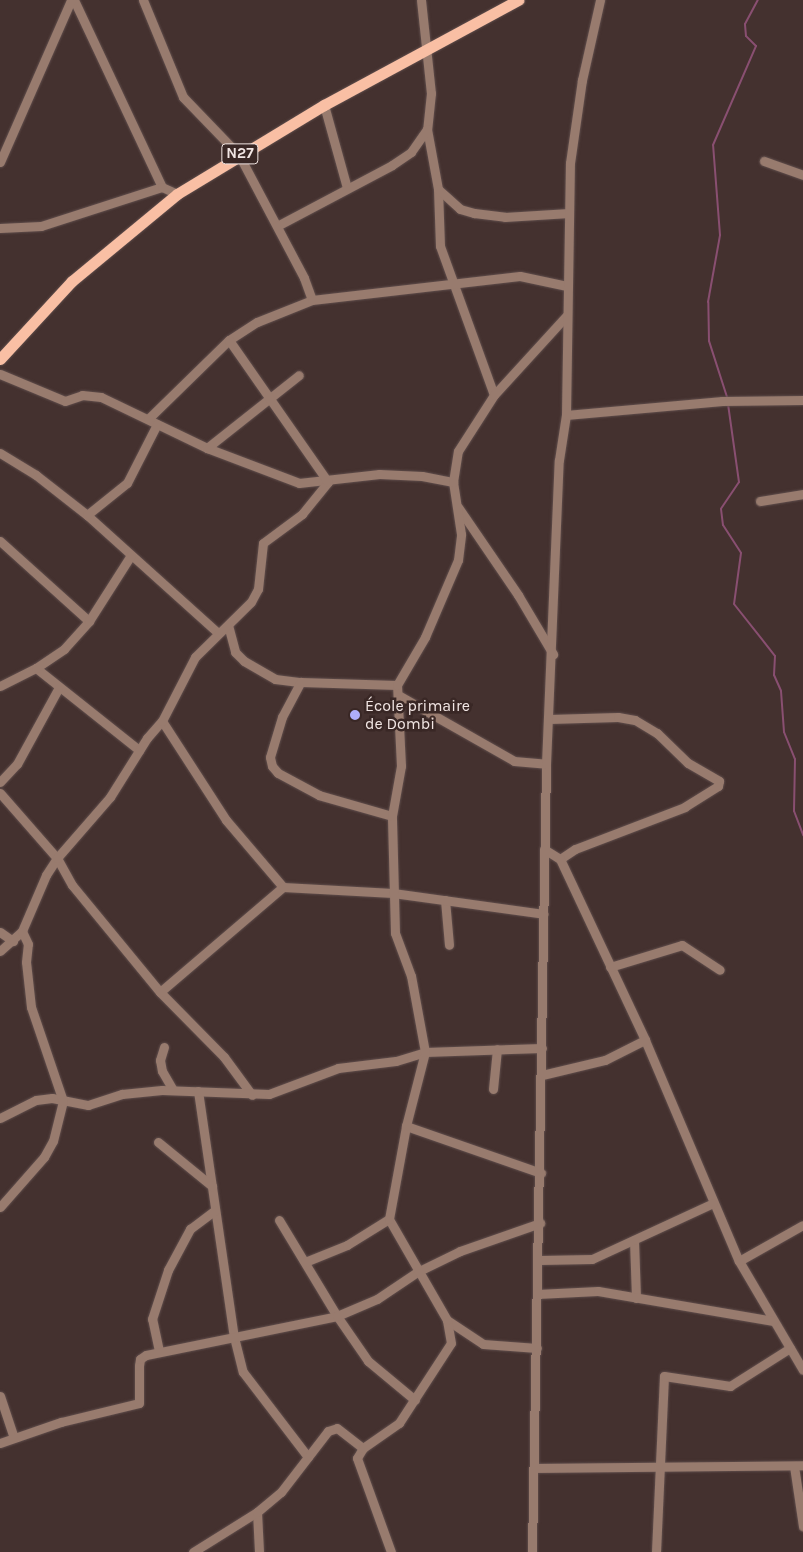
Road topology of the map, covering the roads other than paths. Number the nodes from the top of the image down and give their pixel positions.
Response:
1 (72, 0) edge
2 (143, 0) edge
3 (422, 0) edge
4 (518, 0) edge
5 (600, 0) edge
6 (429, 47) junction
7 (324, 105) junction
8 (427, 129) junction
9 (239, 155) junction
10 (764, 161) dead end
11 (0, 162) edge
12 (803, 175) edge
13 (162, 187) junction
14 (347, 188) junction
15 (438, 190) junction
16 (177, 194) junction
17 (569, 213) junction
18 (277, 226) junction
19 (0, 228) edge
20 (452, 281) junction
21 (567, 286) junction
22 (312, 300) junction
23 (567, 315) junction
24 (230, 340) junction
25 (0, 359) edge
26 (0, 374) edge
27 (299, 375) dead end
28 (494, 395) junction
29 (268, 396) junction
30 (803, 400) edge
31 (566, 416) junction
32 (153, 422) junction
33 (207, 448) junction
34 (0, 453) edge
35 (328, 482) junction
36 (453, 482) junction
37 (803, 494) edge
38 (760, 501) dead end
39 (456, 504) junction
40 (87, 516) junction
41 (0, 541) edge
42 (131, 555) junction
43 (89, 621) junction
44 (228, 625) junction
45 (218, 633) junction
46 (553, 654) junction
47 (36, 668) junction
48 (301, 682) junction
49 (398, 684) junction
50 (0, 686) edge
51 (58, 689) junction
52 (398, 695) junction
53 (549, 719) junction
54 (162, 721) junction
55 (139, 750) junction
56 (546, 764) junction
57 (0, 782) edge
58 (0, 793) edge
59 (392, 816) junction
60 (544, 848) junction
61 (57, 858) junction
62 (560, 859) junction
63 (283, 887) junction
64 (393, 893) junction
65 (445, 900) junction
66 (544, 914) junction
67 (22, 931) junction
68 (0, 932) edge
69 (13, 941) junction
70 (449, 945) dead end
71 (0, 951) edge
72 (610, 967) junction
73 (720, 970) dead end
74 (160, 992) junction
75 (645, 1040) junction
76 (164, 1047) dead end
77 (542, 1048) junction
78 (498, 1049) junction
79 (425, 1052) junction
80 (542, 1075) junction
81 (493, 1089) dead end
82 (173, 1090) junction
83 (198, 1090) junction
84 (252, 1095) junction
85 (63, 1101) junction
86 (0, 1118) edge
87 (406, 1126) junction
88 (158, 1142) dead end
89 (541, 1173) junction
90 (212, 1186) junction
91 (713, 1203) junction
92 (0, 1208) edge
93 (215, 1210) junction
94 (389, 1219) junction
95 (279, 1220) dead end
96 (540, 1223) junction
97 (803, 1225) edge
98 (634, 1240) junction
99 (540, 1260) junction
100 (739, 1261) junction
101 (305, 1262) junction
102 (418, 1272) junction
103 (538, 1294) junction
104 (636, 1298) junction
105 (337, 1316) junction
106 (447, 1320) junction
107 (773, 1321) junction
108 (234, 1337) junction
109 (537, 1348) junction
110 (790, 1348) junction
111 (159, 1351) junction
112 (803, 1370) edge
113 (0, 1396) edge
114 (415, 1400) junction
115 (14, 1438) junction
116 (0, 1443) edge
117 (363, 1448) junction
118 (308, 1457) junction
119 (798, 1465) edge
120 (660, 1467) junction
121 (535, 1468) junction
122 (257, 1512) junction
123 (803, 1526) edge
124 (193, 1552) edge
125 (259, 1552) edge
126 (391, 1552) edge
127 (532, 1552) edge
128 (656, 1552) edge

1 - 11 street
1 - 13 street
2 - 9 street
3 - 6 street
4 - 6 main road, N27
5 - 17 street
6 - 7 main road, N27
6 - 8 street
7 - 9 main road, N27
7 - 14 street
8 - 14 street
8 - 15 street
9 - 16 main road, N27
9 - 18 street
10 - 12 street
13 - 16 street
13 - 19 street
14 - 18 street
15 - 17 street
15 - 20 street
16 - 25 main road, N27
17 - 21 street
18 - 22 street
20 - 21 street
20 - 22 street
20 - 28 street
21 - 23 street
22 - 24 street
23 - 28 street
23 - 31 street
24 - 29 street
24 - 32 street
26 - 32 street
27 - 29 street
28 - 36 street
29 - 33 street
29 - 35 street
30 - 31 street
31 - 46 street
32 - 33 street
32 - 40 street
33 - 35 street
34 - 40 street
35 - 36 street
35 - 44 street
36 - 39 street
37 - 38 street
39 - 46 street
39 - 49 street
40 - 42 street
41 - 43 street
42 - 43 street
42 - 45 street
43 - 47 street
44 - 45 street
44 - 48 street
45 - 54 street
46 - 53 street
47 - 50 street
47 - 51 street
48 - 49 street
48 - 59 street
49 - 52 street
51 - 55 street
51 - 57 street
52 - 56 street
52 - 59 street
53 - 56 street
53 - 62 street
54 - 55 street
54 - 63 street
55 - 61 street
56 - 60 street
58 - 61 street
59 - 64 street
60 - 62 street
60 - 66 street
61 - 67 street
61 - 74 street
62 - 72 street
63 - 64 street
63 - 74 street
64 - 65 street
64 - 79 street
65 - 66 street
65 - 70 street
66 - 77 street
67 - 69 street
67 - 85 street
68 - 69 street
69 - 71 street
72 - 73 street
72 - 75 street
74 - 84 street
75 - 80 street
75 - 91 street
76 - 82 street
77 - 78 street
77 - 80 street
78 - 79 street
78 - 81 street
79 - 84 street
79 - 87 street
80 - 89 street
82 - 83 street
82 - 85 street
83 - 84 street
83 - 90 street
85 - 86 street
85 - 92 street
87 - 89 street
87 - 94 street
88 - 90 street
89 - 96 street
90 - 93 street
91 - 98 street
91 - 100 street
93 - 108 street
93 - 111 street
94 - 101 street
94 - 102 street
95 - 101 street
96 - 99 street
96 - 102 street
97 - 100 street
98 - 99 street
98 - 104 street
99 - 103 street
100 - 107 street
101 - 105 street
102 - 105 street
102 - 106 street
103 - 104 street
103 - 109 street
104 - 107 street
105 - 108 street
105 - 114 street
106 - 109 street
106 - 114 street
107 - 110 street
108 - 111 street
108 - 118 street
109 - 121 street
110 - 112 street
110 - 120 street
111 - 115 street
113 - 115 street
114 - 117 street
115 - 116 street
117 - 118 street
117 - 126 street
118 - 122 street
119 - 120 street
119 - 123 street
120 - 121 street
120 - 128 street
121 - 127 street
122 - 124 street
122 - 125 street

